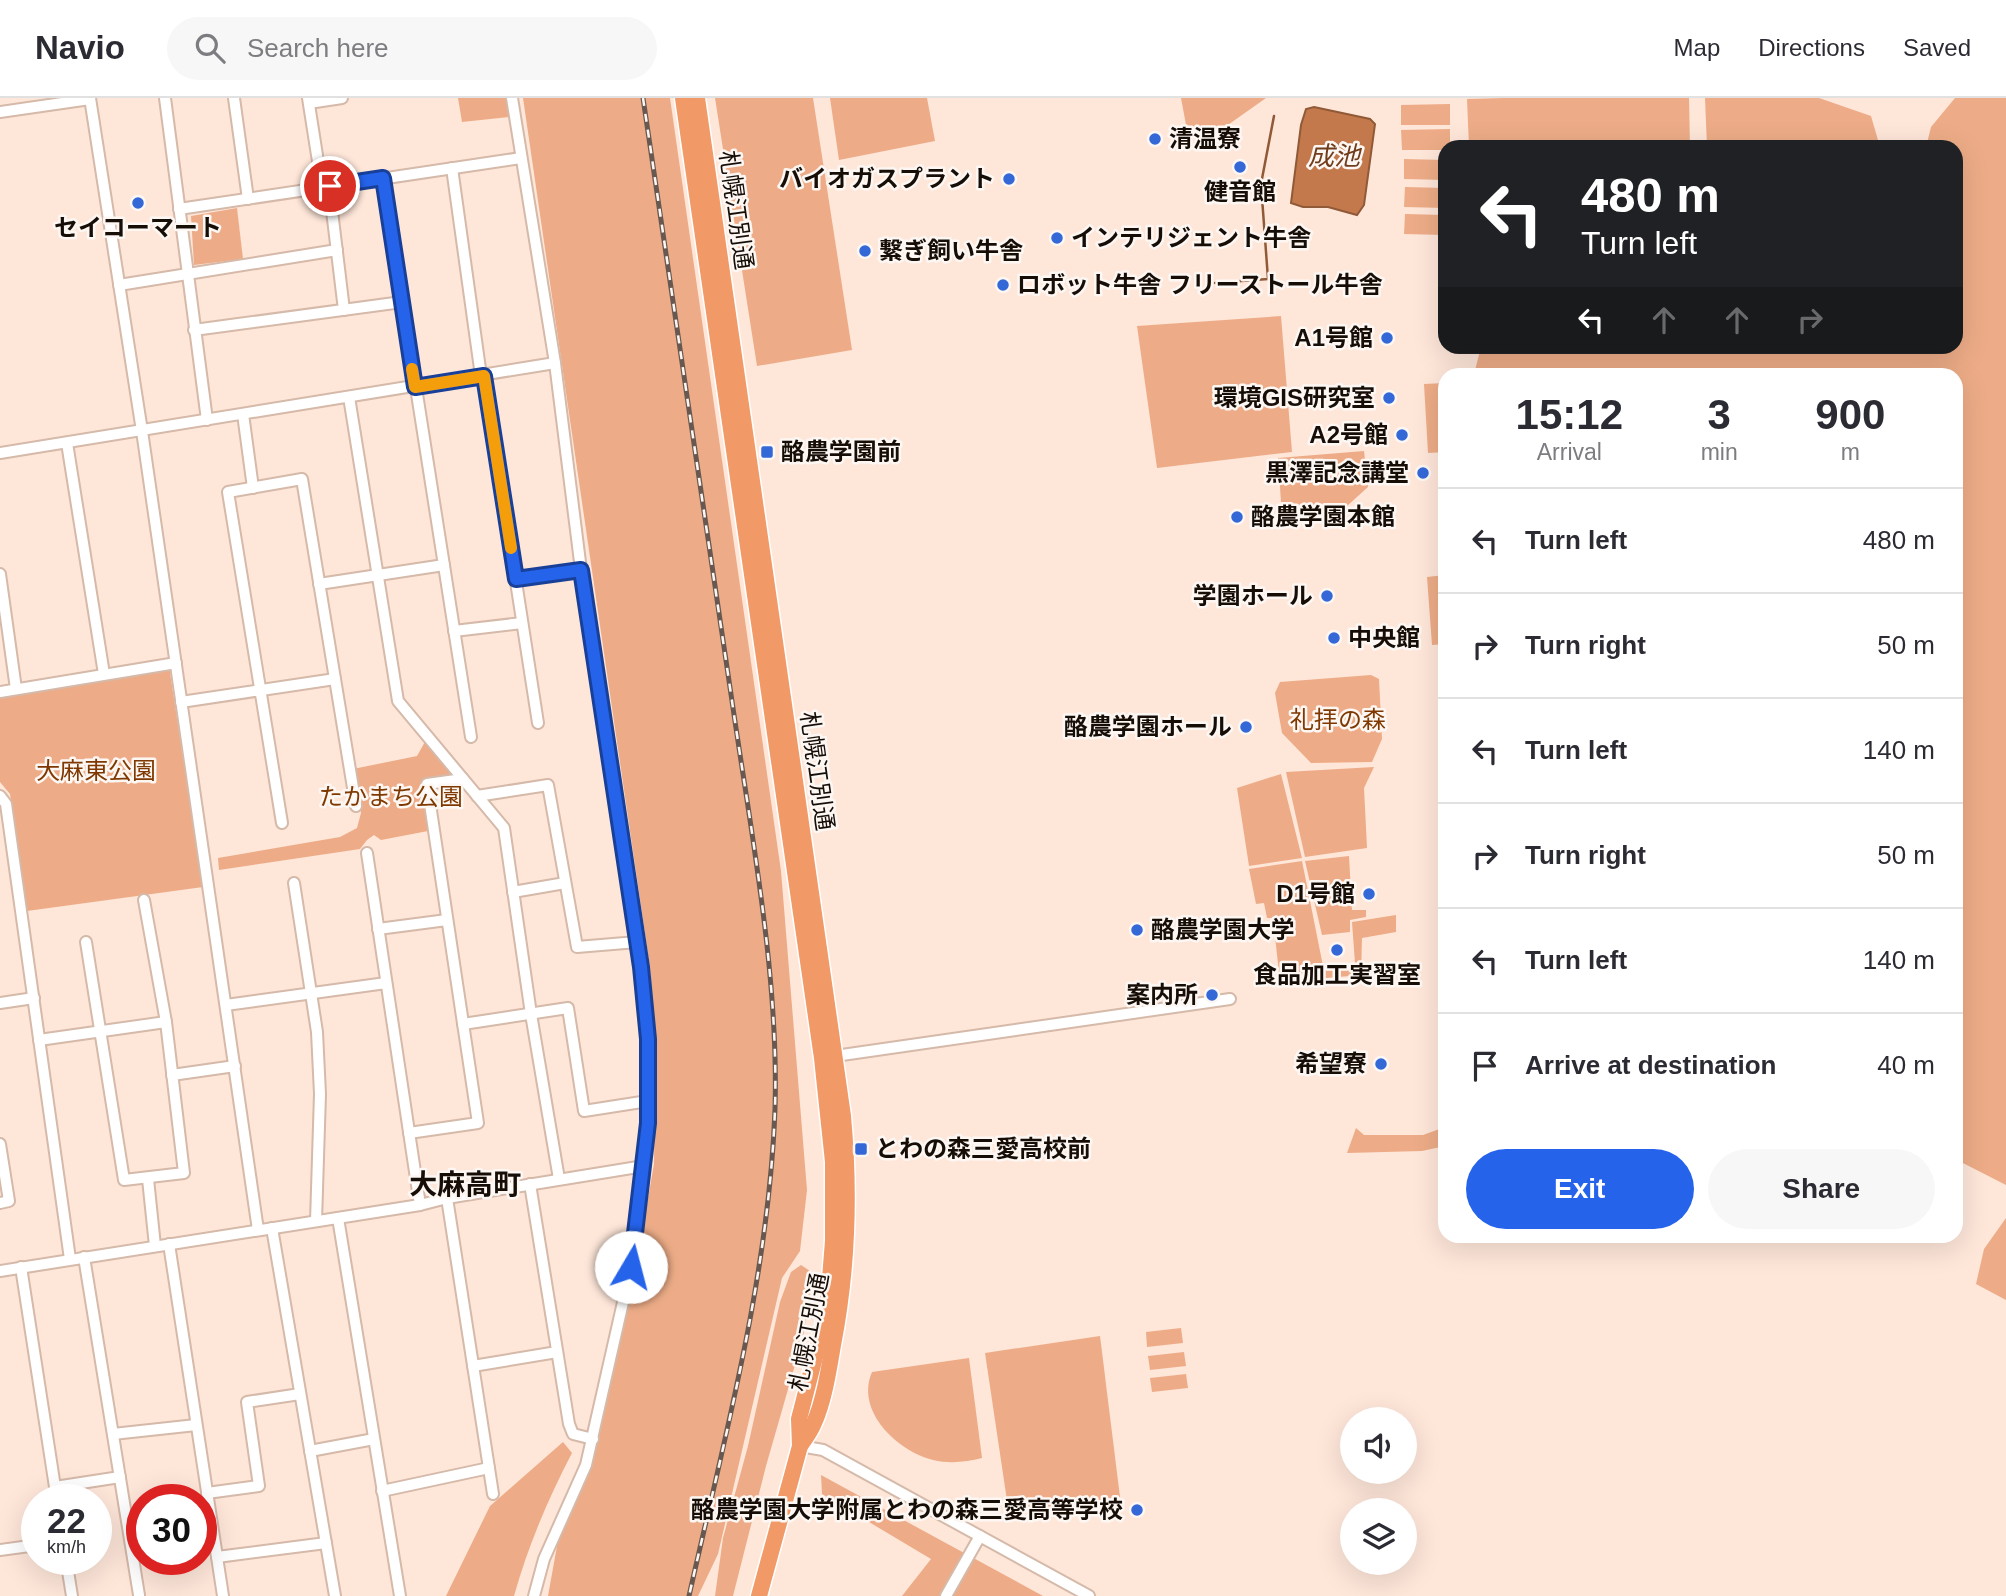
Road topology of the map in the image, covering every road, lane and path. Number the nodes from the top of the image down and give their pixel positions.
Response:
1 (90, 98) edge
2 (165, 98) edge
3 (234, 98) edge
4 (342, 98) edge
5 (512, 98) edge
6 (683, 98) edge
7 (696, 98) edge
8 (309, 100) edge
9 (0, 112) edge
10 (521, 158) junction
11 (452, 168) junction
12 (383, 178) junction
13 (326, 187) junction
14 (248, 199) junction
15 (179, 209) junction
16 (337, 250) junction
17 (187, 272) junction
18 (119, 285) junction
19 (402, 302) junction
20 (344, 310) junction
21 (194, 330) junction
22 (555, 363) junction
23 (482, 376) junction
24 (415, 387) junction
25 (349, 397) junction
26 (243, 414) junction
27 (207, 420) junction
28 (142, 431) junction
29 (67, 443) junction
30 (0, 453) edge
31 (253, 488) junction
32 (444, 565) junction
33 (581, 570) junction
34 (0, 574) edge
35 (378, 575) junction
36 (516, 579) junction
37 (319, 584) junction
38 (522, 623) junction
39 (454, 631) junction
40 (176, 663) junction
41 (104, 674) junction
42 (335, 679) junction
43 (16, 689) junction
44 (258, 691) junction
45 (0, 692) edge
46 (181, 702) junction
47 (538, 723) dead end
48 (471, 737) dead end
49 (463, 779) junction
50 (0, 796) edge
51 (477, 796) junction
52 (356, 806) dead end
53 (282, 823) dead end
54 (367, 853) dead end
55 (294, 883) dead end
56 (565, 883) junction
57 (513, 892) junction
58 (144, 900) dead end
59 (447, 920) junction
60 (378, 929) junction
61 (86, 942) dead end
62 (637, 942) junction
63 (386, 983) junction
64 (311, 994) junction
65 (34, 998) junction
66 (1230, 999) dead end
67 (0, 1003) edge
68 (226, 1005) junction
69 (531, 1014) junction
70 (166, 1022) junction
71 (463, 1024) junction
72 (100, 1030) junction
73 (40, 1040) junction
74 (828, 1057) junction
75 (234, 1066) junction
76 (172, 1075) junction
77 (648, 1101) junction
78 (409, 1133) junction
79 (0, 1144) edge
80 (644, 1166) junction
81 (148, 1179) junction
82 (559, 1179) junction
83 (530, 1184) junction
84 (447, 1198) junction
85 (0, 1203) edge
86 (420, 1205) junction
87 (338, 1217) junction
88 (316, 1221) junction
89 (272, 1228) junction
90 (258, 1230) junction
91 (169, 1244) junction
92 (155, 1246) junction
93 (84, 1257) junction
94 (70, 1259) junction
95 (21, 1267) junction
96 (0, 1270) edge
97 (557, 1352) junction
98 (473, 1366) junction
99 (300, 1394) junction
100 (197, 1425) junction
101 (113, 1434) junction
102 (374, 1439) junction
103 (593, 1439) junction
104 (800, 1446) junction
105 (310, 1451) junction
106 (489, 1468) junction
107 (120, 1478) junction
108 (55, 1484) edge
109 (77, 1484) edge
110 (206, 1484) edge
111 (382, 1491) junction
112 (217, 1492) edge
113 (494, 1494) dead end
114 (979, 1536) junction
115 (326, 1543) junction
116 (21, 1547) edge
117 (0, 1550) edge
118 (217, 1557) joint
119 (69, 1575) edge
120 (139, 1595) edge
121 (72, 1596) edge
122 (223, 1596) edge
123 (335, 1596) edge
124 (400, 1596) edge
125 (534, 1596) edge
126 (759, 1596) edge
127 (946, 1596) edge
128 (1089, 1596) edge

1 - 9 street
1 - 18 street
2 - 15 street
3 - 14 street
4 - 8 street
5 - 10 street
6 - 74 highway, 札幌江別通
7 - 74 highway, 札幌江別通
8 - 13 street
10 - 11 street
10 - 22 street
11 - 12 street
11 - 23 street
12 - 13 street
12 - 19 street
13 - 14 street
13 - 16 street
14 - 15 street
15 - 17 street
16 - 17 street
16 - 20 street
17 - 18 street
17 - 21 street
18 - 28 street
19 - 20 street
19 - 24 street
20 - 21 street
21 - 27 street
22 - 23 street
22 - 33 street
23 - 24 street
23 - 36 street
24 - 25 street
24 - 32 street
25 - 26 street
25 - 35 street
26 - 27 street
26 - 31 street
27 - 28 street
28 - 29 street
28 - 40 street
29 - 30 street
29 - 41 street
31 - 37 street
31 - 44 street
32 - 35 street
32 - 39 street
33 - 36 street
33 - 62 street
34 - 43 street
35 - 37 street
35 - 49 street
36 - 38 street
37 - 42 street
38 - 39 street
38 - 47 street
39 - 48 street
40 - 41 street
40 - 46 street
41 - 43 street
42 - 44 street
42 - 52 street
43 - 45 street
44 - 46 street
44 - 53 street
46 - 68 street
49 - 51 street
49 - 59 street
50 - 65 street
51 - 56 street
51 - 57 street
54 - 60 street
55 - 64 street
56 - 57 street
56 - 62 street
57 - 69 street
58 - 70 street
59 - 60 street
59 - 71 street
60 - 63 street
61 - 72 street
62 - 77 street
63 - 64 street
63 - 78 street
64 - 68 street
64 - 88 street
65 - 67 street
65 - 73 street
66 - 74 street
68 - 75 street
69 - 71 street
69 - 77 street
69 - 82 street
70 - 72 street
70 - 76 street
71 - 78 street
72 - 73 street
72 - 81 street
73 - 94 street
74 - 104 highway, 札幌江別通
75 - 76 street
75 - 90 street
76 - 81 street
77 - 80 street
78 - 86 street
79 - 85 street
80 - 82 street
80 - 103 street
81 - 92 street
82 - 83 street
83 - 84 street
83 - 97 street
84 - 86 street
84 - 98 street
86 - 87 street
87 - 88 street
87 - 102 street
88 - 89 street
89 - 90 street
89 - 99 street
90 - 91 street
91 - 92 street
91 - 100 street
92 - 93 street
93 - 94 street
93 - 101 street
94 - 95 street
95 - 96 street
95 - 108 street
97 - 98 street
97 - 103 street
98 - 106 street
99 - 105 street
99 - 112 street
100 - 101 street
100 - 110 street
101 - 107 street
102 - 105 street
102 - 111 street
103 - 125 street
104 - 114 street
104 - 126 highway, 札幌江別通
105 - 115 street
106 - 111 street
106 - 113 street
107 - 109 street
107 - 120 street
111 - 124 street
114 - 127 street
114 - 128 street
115 - 118 street
115 - 123 street
116 - 117 street
118 - 122 street
119 - 121 street

